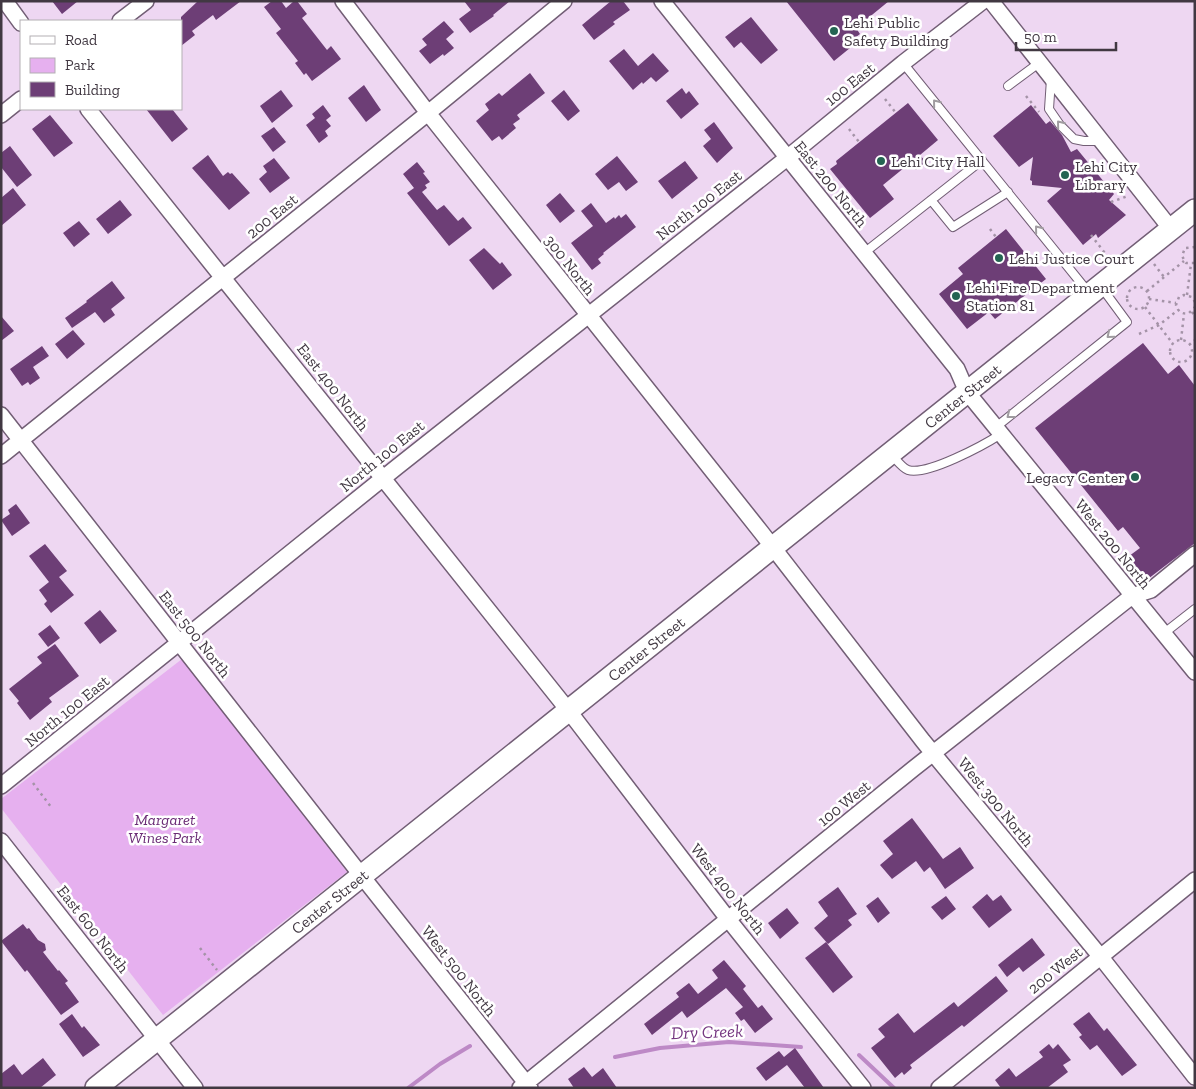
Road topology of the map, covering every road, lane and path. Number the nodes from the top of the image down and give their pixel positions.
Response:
1 (5, 1) edge
2 (146, 1) edge
3 (343, 1) edge
4 (564, 1) edge
5 (662, 1) edge
6 (983, 1) edge
7 (991, 1) edge
8 (121, 20) edge
9 (20, 22) edge
10 (903, 63) junction
11 (1039, 63) junction
12 (1051, 77) junction
13 (1008, 86) dead end
14 (1026, 96) dead end
15 (885, 99) dead end
16 (20, 100) edge
17 (89, 110) edge
18 (428, 113) junction
19 (896, 113) dead end
20 (1, 115) edge
21 (1042, 115) dead end
22 (849, 128) dead end
23 (1102, 141) junction
24 (859, 142) dead end
25 (787, 158) junction
26 (982, 160) junction
27 (1008, 192) junction
28 (1128, 196) dead end
29 (931, 200) junction
30 (1111, 202) dead end
31 (1195, 210) edge
32 (990, 229) dead end
33 (1171, 229) junction
34 (1091, 235) dead end
35 (996, 237) dead end
36 (1195, 248) edge
37 (864, 253) junction
38 (1108, 257) dead end
39 (1152, 262) dead end
40 (1184, 262) junction
41 (1193, 264) edge
42 (224, 277) junction
43 (1164, 277) junction
44 (1096, 290) junction
45 (1147, 291) junction
46 (1187, 294) junction
47 (1149, 299) junction
48 (1176, 302) junction
49 (1195, 302) edge
50 (1145, 307) junction
51 (1195, 307) edge
52 (1178, 310) junction
53 (1192, 312) junction
54 (1184, 314) junction
55 (588, 316) junction
56 (1195, 316) edge
57 (1159, 325) junction
58 (1139, 334) dead end
59 (1181, 340) junction
60 (1195, 340) edge
61 (1173, 344) junction
62 (1189, 344) junction
63 (967, 392) junction
64 (1, 415) edge
65 (998, 430) junction
66 (21, 440) junction
67 (890, 454) junction
68 (1, 456) edge
69 (382, 478) junction
70 (772, 548) junction
71 (1195, 554) edge
72 (1132, 596) junction
73 (1195, 609) edge
74 (1163, 634) junction
75 (180, 642) junction
76 (1195, 672) edge
77 (568, 710) junction
78 (933, 753) junction
79 (33, 783) dead end
80 (1, 786) edge
81 (51, 807) dead end
82 (1, 841) edge
83 (360, 875) junction
84 (1195, 880) edge
85 (728, 919) junction
86 (200, 948) dead end
87 (1100, 956) junction
88 (216, 970) dead end
89 (157, 1039) junction
90 (1195, 1077) edge
91 (526, 1086) edge
92 (96, 1088) edge
93 (195, 1088) edge
94 (864, 1088) edge
95 (939, 1088) edge

1 - 9 street
2 - 8 street
3 - 18 street, 300 North
4 - 18 street, 200 East
5 - 25 street, East 200 North
6 - 10 street, 100 East
7 - 11 street
10 - 25 street, 100 East
26 -> 10 lane
11 - 12 street
11 - 13 lane
12 - 23 street
23 -> 12 lane
14 - 21 path
15 - 19 path
16 - 20 street
17 - 42 street, East 400 North
18 - 42 street, 200 East
18 - 55 street, 300 North
22 - 24 path
23 - 33 street
25 - 37 street, East 200 North
25 - 55 street, North 100 East
26 - 27 lane
26 - 29 lane
27 - 29 lane
44 -> 27 lane
28 - 30 path
29 - 37 lane
31 - 33 street, Center Street
32 - 35 path
33 - 44 street, Center Street
34 - 38 path
36 - 40 path
37 - 63 street, East 200 North
39 - 43 path
40 - 41 path
40 - 43 path
41 - 46 path
42 - 66 street, 200 East
42 - 69 street, East 400 North
43 - 45 path
44 - 63 street, Center Street
44 -> 65 lane
45 - 47 path
45 - 50 path
46 - 48 path
46 - 49 path
47 - 48 path
47 - 50 path
48 - 52 path
50 - 57 path
51 - 53 path
52 - 54 path
52 - 57 path
53 - 54 path
53 - 56 path
54 - 59 path
55 - 69 street, North 100 East
55 - 70 street, 300 North
57 - 58 path
57 - 61 path
59 - 61 path
59 - 62 path
60 - 62 path
61 - 62 path
63 - 65 street, West 200 North
63 - 67 street, Center Street
64 - 66 street, East 500 North
65 - 67 lane
65 - 72 street, West 200 North
66 - 68 street, 200 East
66 - 75 street, East 500 North
67 - 70 street, Center Street
69 - 75 street, North 100 East
69 - 77 street, East 400 North
70 - 77 street, Center Street
70 - 78 street, West 300 North
71 - 72 street, 100 West
72 - 74 street, West 200 North
72 - 78 street, 100 West
73 - 74 lane
74 - 76 street, West 200 North
75 - 80 street, North 100 East
75 - 83 street, East 500 North
77 - 83 street, Center Street
77 - 85 street, West 400 North
78 - 85 street, 100 West
78 - 87 street, West 300 North
79 - 81 path
82 - 89 street, East 600 North
83 - 89 street, Center Street
83 - 91 street, West 500 North
84 - 87 street, 200 West
85 - 91 street, 100 West
85 - 94 street, West 400 North
86 - 88 path
87 - 90 street, West 300 North
87 - 95 street, 200 West
89 - 92 street, Center Street
89 - 93 street, East 600 North

